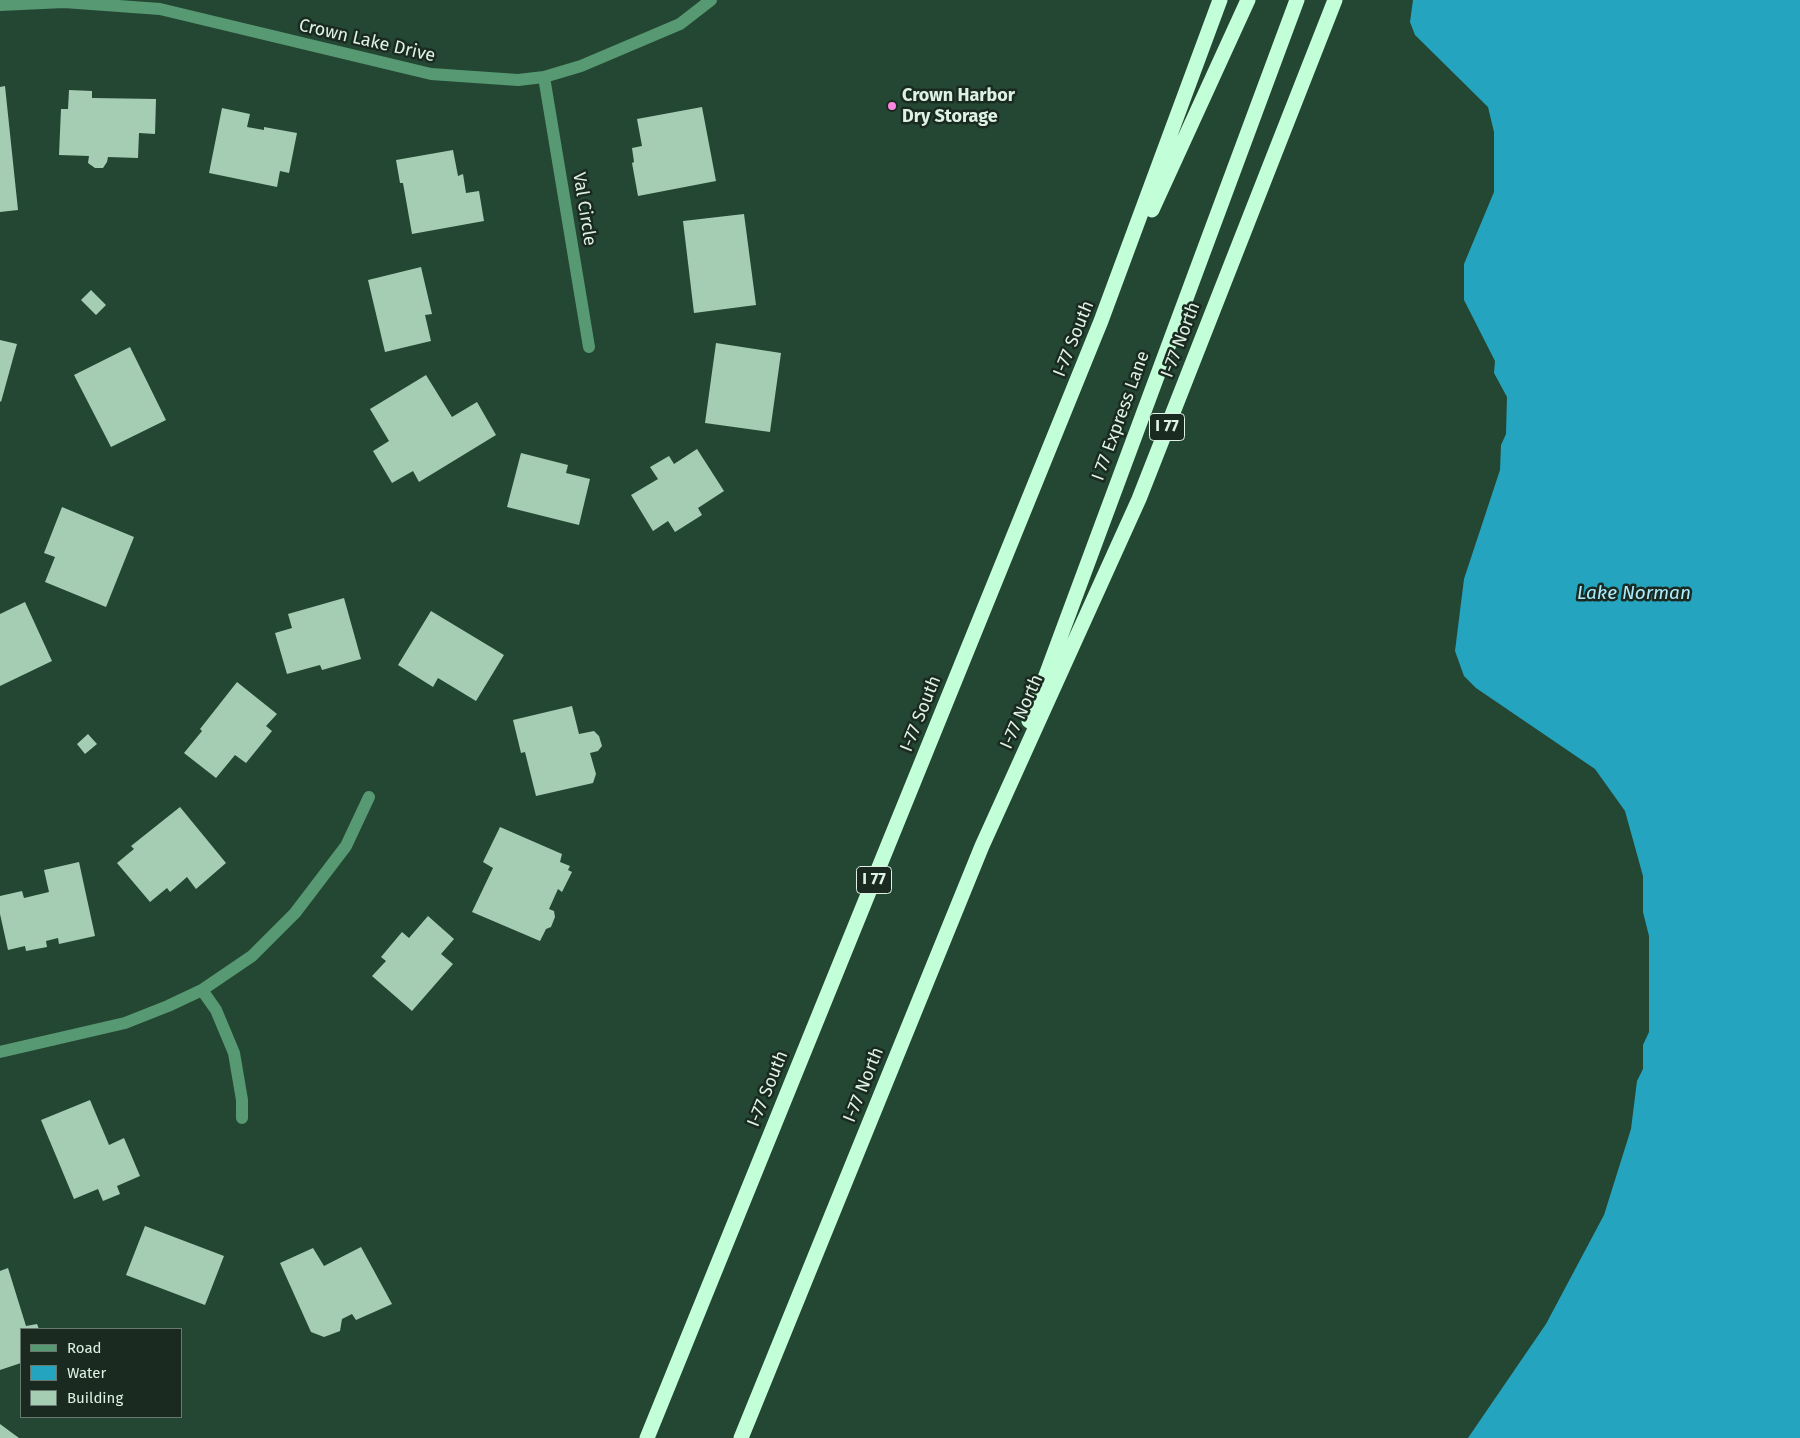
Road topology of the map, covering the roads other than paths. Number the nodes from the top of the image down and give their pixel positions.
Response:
1 (712, 0) edge
2 (1220, 0) edge
3 (1248, 0) edge
4 (1298, 0) edge
5 (1335, 0) edge
6 (0, 5) edge
7 (544, 77) junction
8 (1101, 321) junction
9 (589, 347) dead end
10 (370, 797) dead end
11 (982, 846) junction
12 (202, 990) junction
13 (0, 1052) edge
14 (242, 1118) dead end
15 (646, 1438) edge
16 (741, 1438) edge

1 - 7 street, Crown Lake Drive
2 - 8 highway, I-77 South / I 77
3 - 8 highway, I 77
4 - 11 highway, I 77 Express Lane / I 77
5 - 11 highway, I-77 North / I 77
6 - 7 street, Crown Lake Drive
7 - 9 street, Val Circle
8 - 15 highway, I-77 South / I 77
10 - 12 street
11 - 16 highway, I-77 North / I 77
12 - 13 street
12 - 14 street

